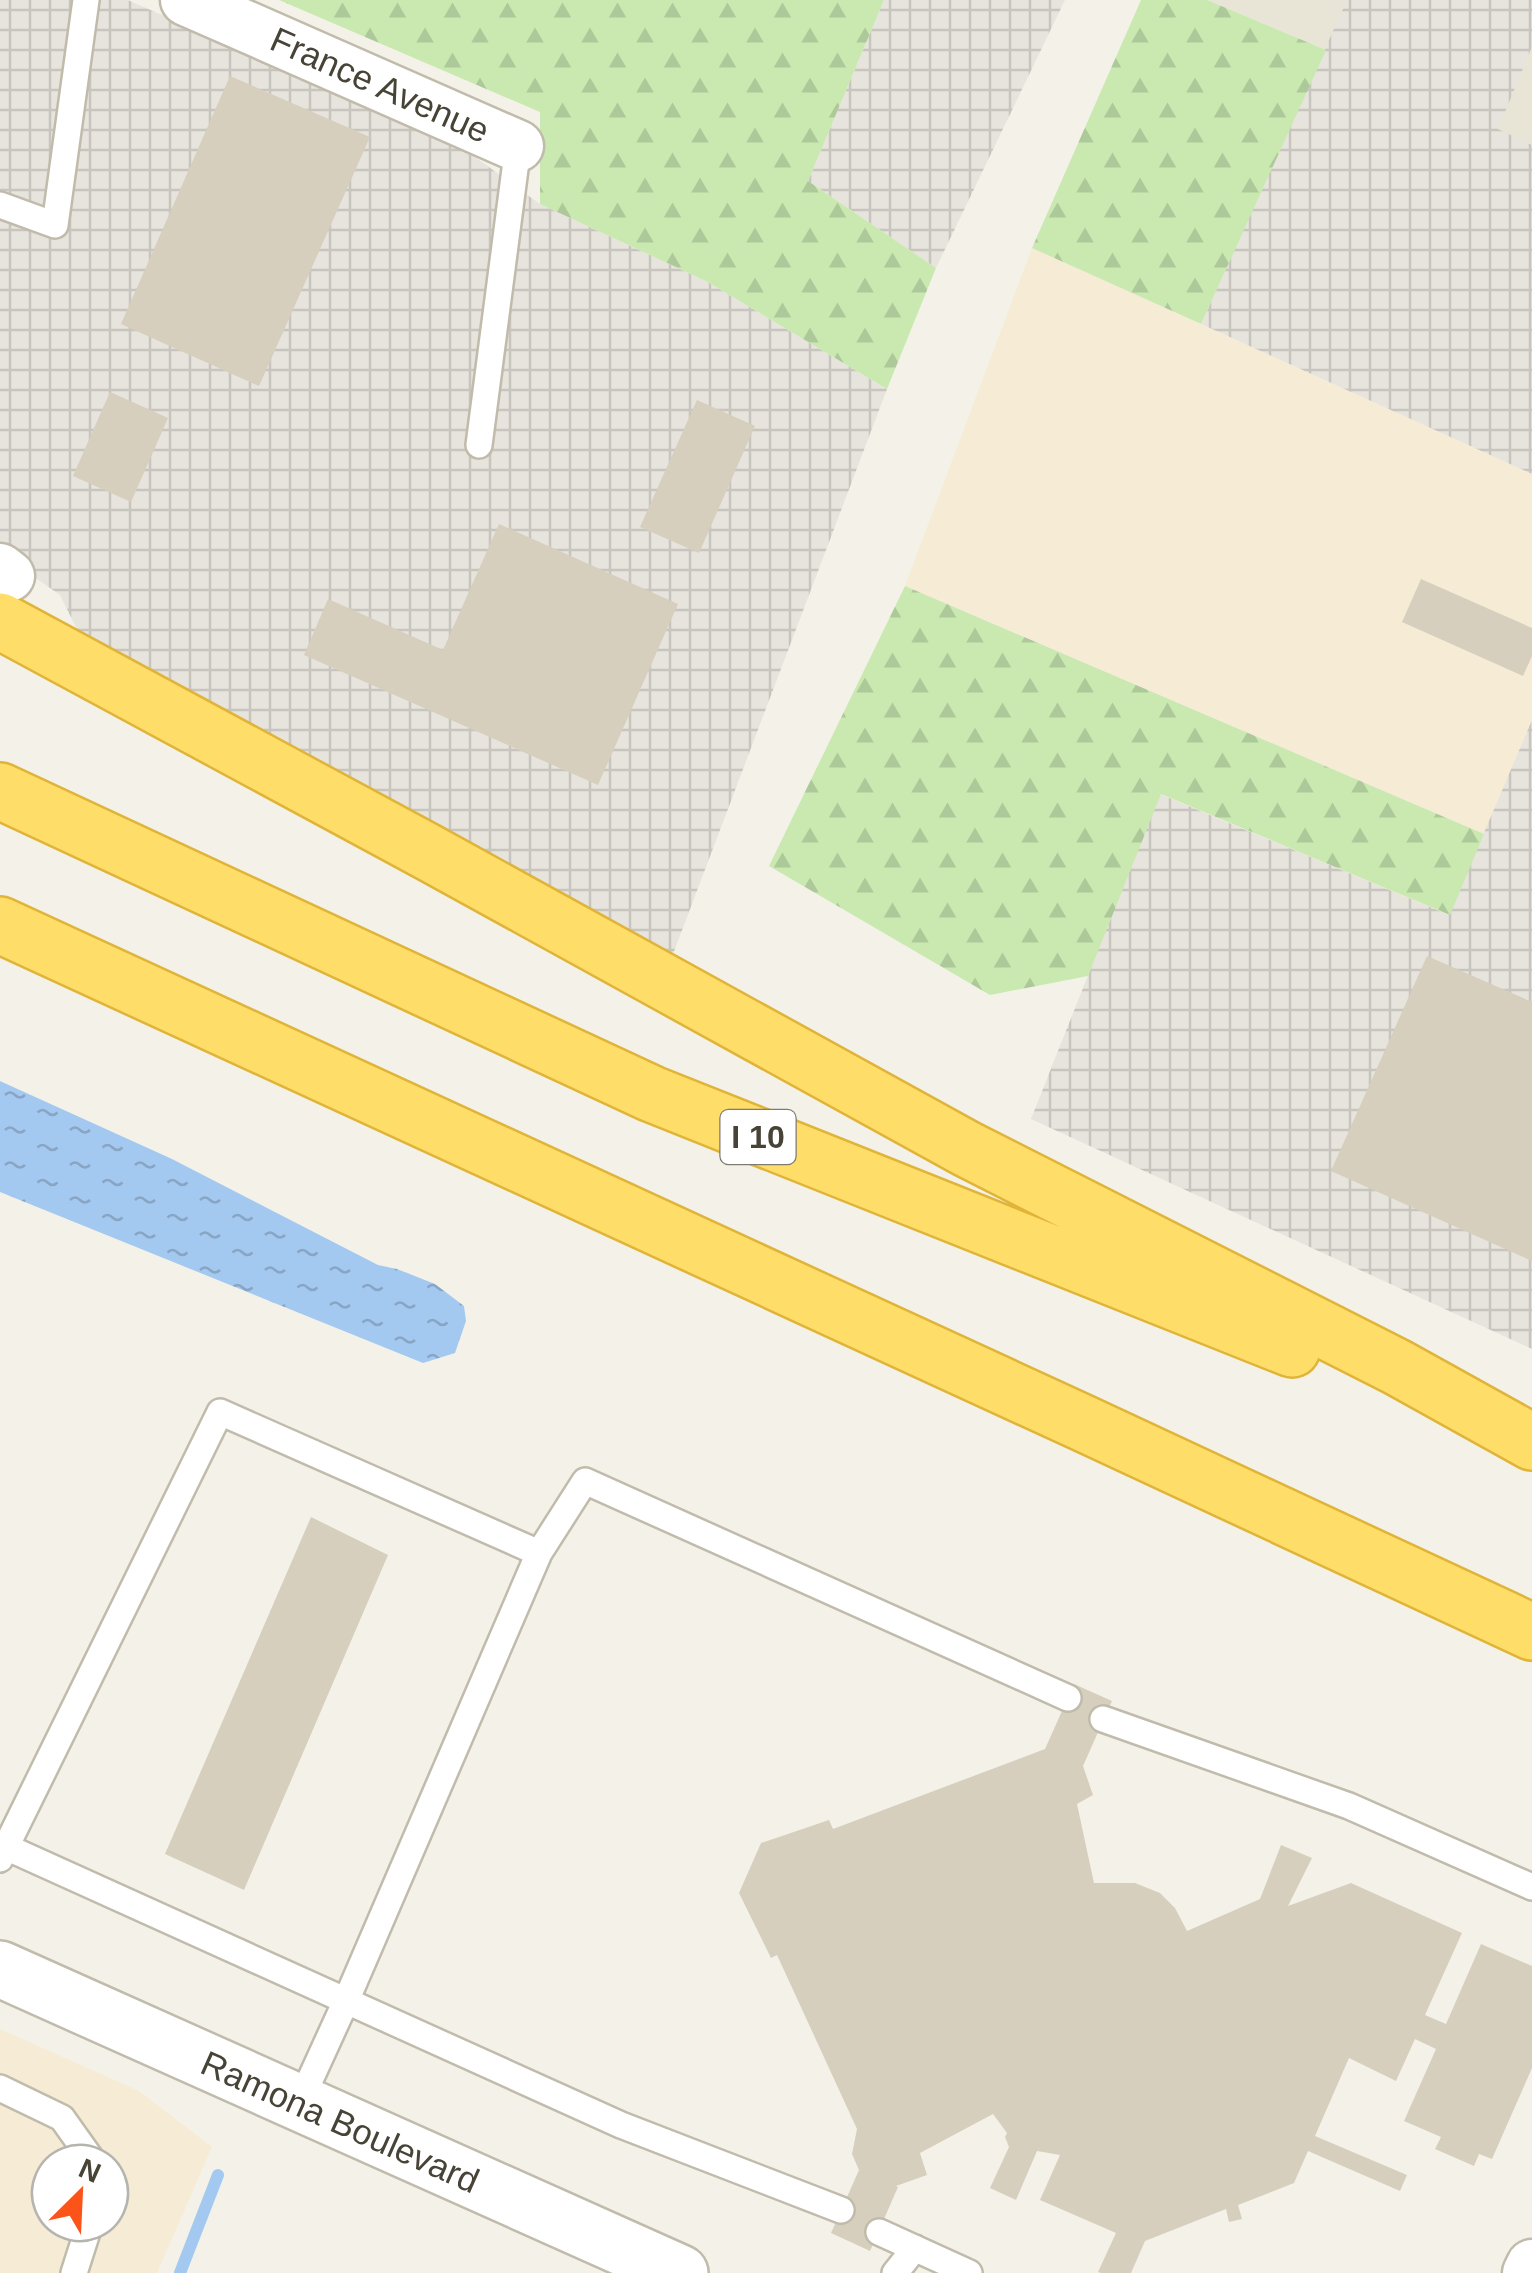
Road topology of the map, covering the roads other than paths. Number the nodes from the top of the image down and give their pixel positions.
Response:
1 (86, 0) edge
2 (186, 0) edge
3 (518, 146) joint
4 (0, 205) edge
5 (479, 445) dead end
6 (3, 589) edge
7 (0, 791) edge
8 (0, 925) edge
9 (0, 939) edge
10 (73, 956) junction
11 (1532, 1443) edge
12 (539, 1554) junction
13 (1532, 1632) edge
14 (1068, 1698) dead end
15 (1104, 1719) dead end
16 (3, 1853) edge
17 (1532, 1887) edge
18 (0, 1969) edge
19 (346, 2001) junction
20 (0, 2088) edge
21 (298, 2104) junction
22 (80, 2143) edge
23 (841, 2210) dead end
24 (879, 2232) dead end
25 (84, 2243) edge
26 (916, 2248) junction
27 (1532, 2265) edge
28 (74, 2273) edge
29 (680, 2273) edge
30 (895, 2273) edge
31 (969, 2273) edge
32 (1528, 2273) edge

1 - 4 lane
2 - 3 street, France Avenue
3 - 5 lane
6 - 11 highway
7 - 11 highway, I 10
8 - 10 highway
9 - 10 highway
10 - 13 highway
12 - 14 lane
12 - 16 lane
12 - 19 lane
15 - 17 lane
16 - 19 lane
18 - 21 street, Ramona Boulevard
19 - 21 lane
19 - 23 lane
20 - 22 lane
21 - 29 street, Ramona Boulevard
24 - 26 lane
25 - 28 lane
26 - 30 lane
26 - 31 lane
27 - 32 street

